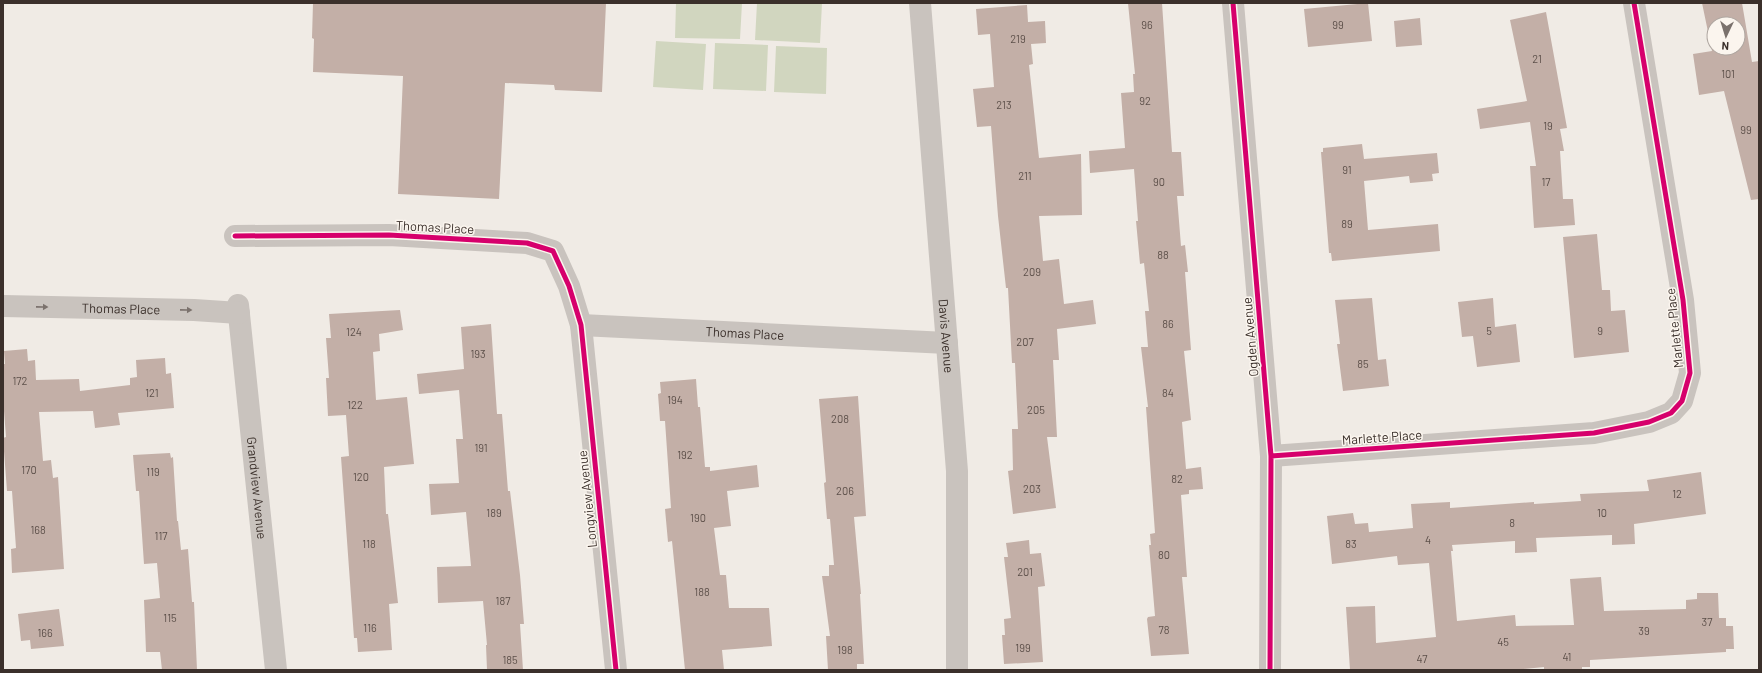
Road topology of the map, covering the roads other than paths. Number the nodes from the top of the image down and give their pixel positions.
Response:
1 (920, 3) edge
2 (1233, 3) edge
3 (1634, 3) edge
4 (235, 236) dead end
5 (3, 306) edge
6 (239, 309) joint
7 (581, 325) junction
8 (947, 343) junction
9 (1271, 456) junction
10 (276, 670) edge
11 (616, 670) edge
12 (957, 670) edge
13 (1270, 670) edge

1 - 8 street, Davis Avenue
2 - 9 street, Ogden Avenue
3 - 9 street, Marlette Place
4 - 7 street, Thomas Place
5 -> 6 street, Thomas Place
6 - 10 street, Grandview Avenue
7 - 8 street, Thomas Place
7 - 11 street, Longview Avenue
8 - 12 street, Davis Avenue
9 - 13 street, Ogden Avenue

